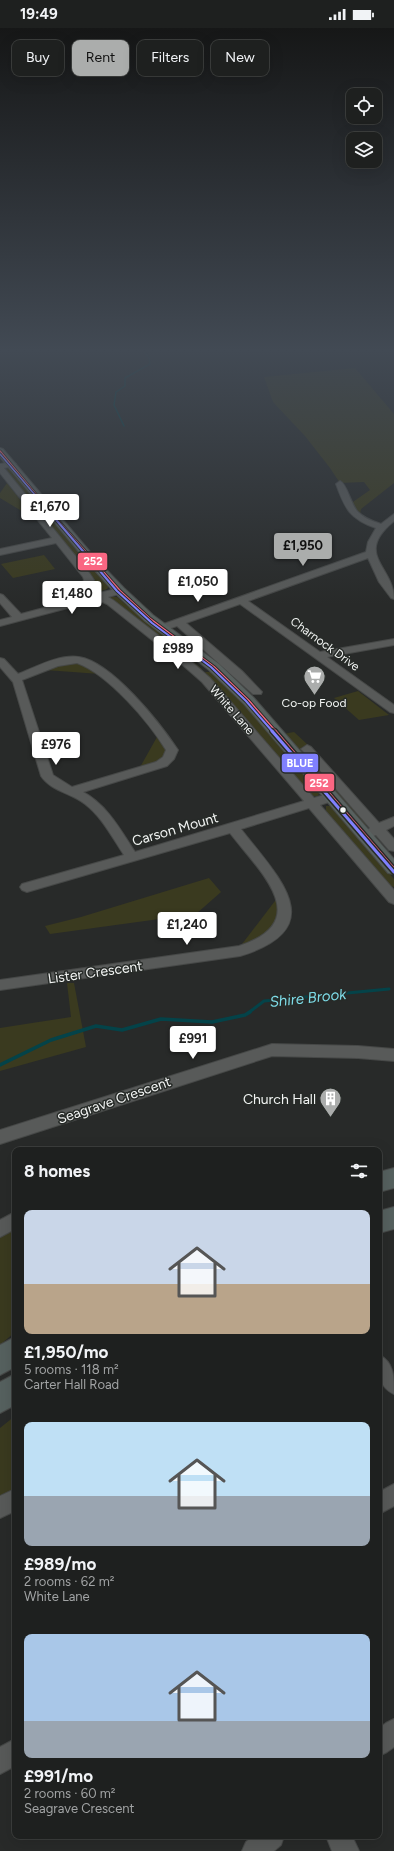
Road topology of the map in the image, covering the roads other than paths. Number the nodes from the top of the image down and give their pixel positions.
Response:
1 (0, 451) edge
2 (12, 464) junction
3 (0, 468) edge
4 (340, 484) dead end
5 (394, 517) edge
6 (382, 527) junction
7 (57, 540) junction
8 (0, 552) edge
9 (371, 554) junction
10 (120, 591) junction
11 (98, 596) junction
12 (394, 596) edge
13 (0, 597) edge
14 (241, 600) junction
15 (19, 618) junction
16 (179, 622) junction
17 (0, 623) edge
18 (162, 628) junction
19 (394, 642) edge
20 (319, 656) junction
21 (0, 660) edge
22 (16, 678) junction
23 (257, 692) dead end
24 (394, 710) edge
25 (307, 749) dead end
26 (72, 791) junction
27 (331, 797) junction
28 (313, 803) junction
29 (394, 821) edge
30 (233, 828) junction
31 (371, 832) junction
32 (394, 847) edge
33 (132, 858) junction
34 (394, 868) edge
35 (28, 887) dead end
36 (394, 899) edge
37 (0, 985) edge
38 (394, 1055) edge
39 (0, 1137) edge
40 (394, 1178) edge
41 (382, 1181) edge
42 (394, 1218) edge
43 (382, 1221) edge
44 (12, 1222) edge
45 (0, 1229) edge
46 (12, 1352) edge
47 (0, 1362) edge
48 (382, 1368) edge
49 (394, 1384) edge
50 (12, 1390) edge
51 (0, 1399) edge
52 (394, 1494) edge
53 (12, 1501) edge
54 (382, 1502) edge
55 (0, 1508) edge
56 (394, 1730) edge
57 (382, 1741) edge
58 (12, 1753) edge
59 (0, 1762) edge
60 (269, 1839) edge
61 (340, 1839) edge
62 (255, 1851) edge
63 (346, 1851) edge

1 - 2 main road, White Lane
2 - 3 street, White Lane
2 - 10 main road, White Lane
3 - 7 street, White Lane
4 - 6 street
5 - 6 street
6 - 9 street
7 - 8 street
7 - 11 street, White Lane
9 - 12 street
9 - 14 street
10 - 11 street
10 - 18 main road, White Lane
11 - 15 street
11 - 28 street, White Lane
13 - 15 street
14 - 16 street
14 - 20 street, Charnock Drive
15 - 17 street
16 - 18 street
16 - 23 street, White Lane
18 - 27 main road, White Lane
19 - 20 street
20 - 24 street, Charnock Drive
21 - 22 street
22 - 26 street
22 - 26 street
25 - 31 street, White Lane
26 - 33 street
27 - 28 street, Carson Mount
27 - 31 main road, White Lane
28 - 30 street, Carson Mount
28 - 36 street, White Lane
29 - 31 street
30 - 33 street, Carson Mount
30 - 37 street, Lister Crescent
31 - 32 street, White Lane
31 - 34 main road, White Lane
33 - 35 street, Carson Mount
38 - 39 street, Seagrave Crescent
40 - 41 highway
42 - 43 highway
44 - 45 street
46 - 47 highway
48 - 49 street
50 - 51 highway
52 - 54 street
53 - 55 street
56 - 57 street
58 - 59 street
60 - 62 street
61 - 63 street

